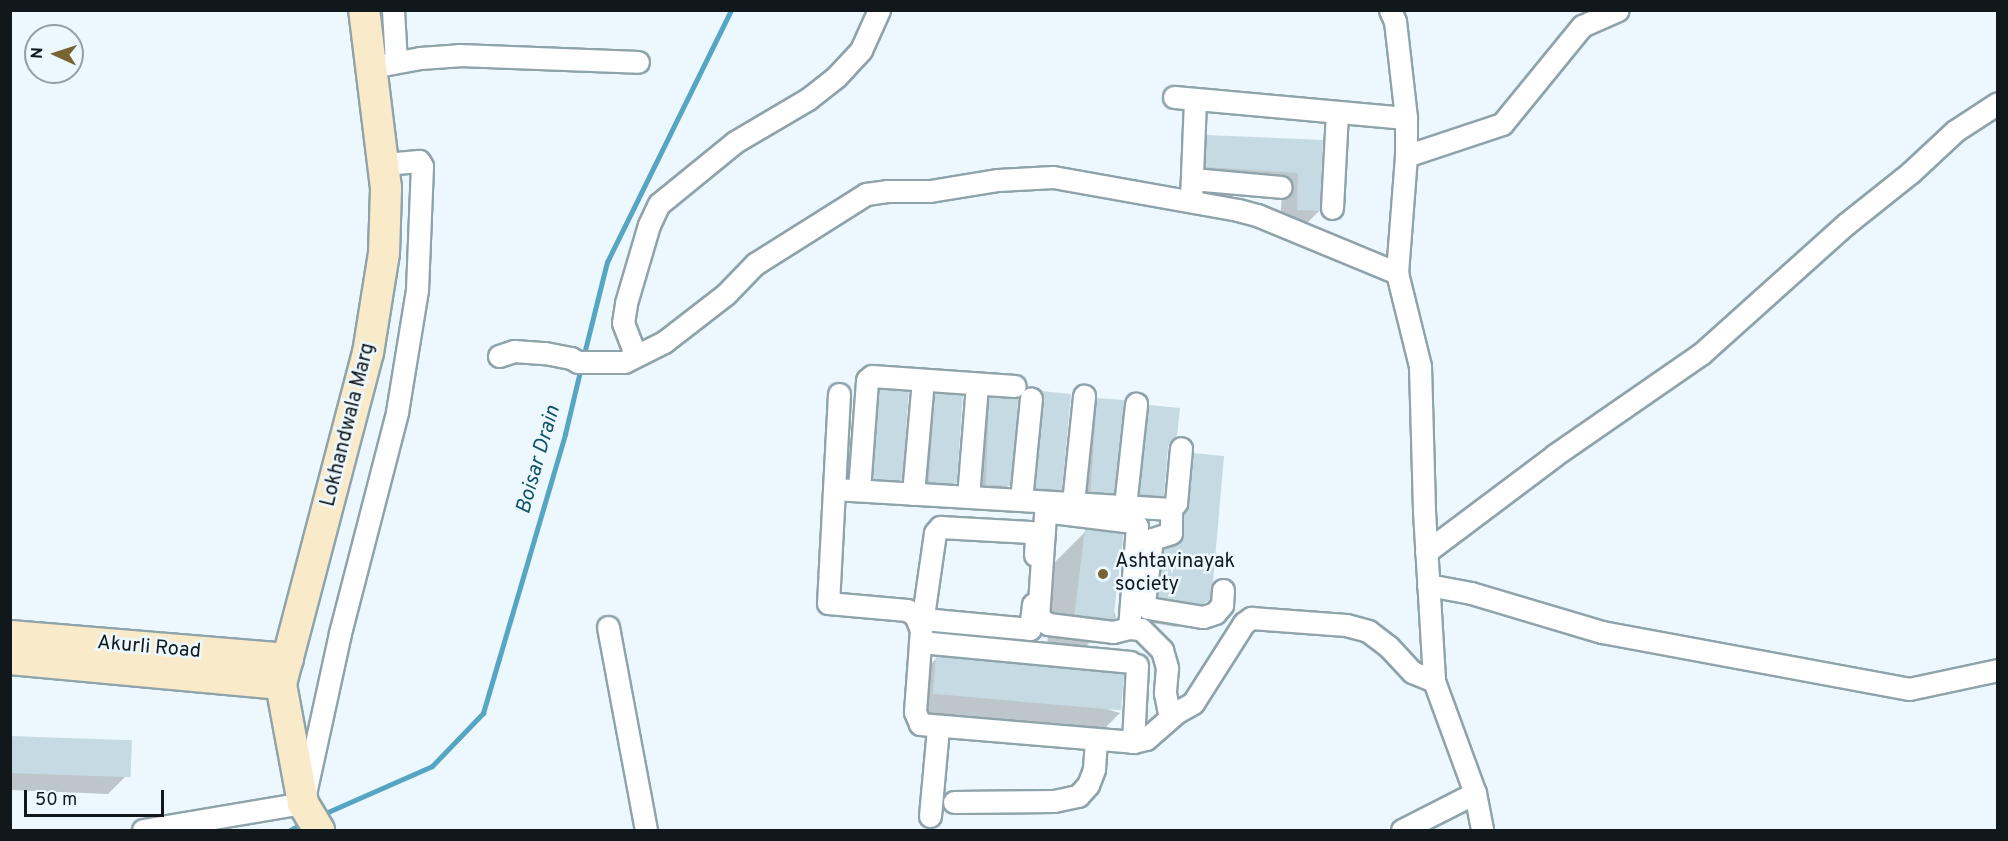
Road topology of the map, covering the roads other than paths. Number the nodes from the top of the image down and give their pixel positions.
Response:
1 (364, 10) edge
2 (393, 10) edge
3 (879, 10) edge
4 (1390, 10) edge
5 (1618, 10) edge
6 (638, 62) dead end
7 (384, 65) junction
8 (1174, 97) dead end
9 (1196, 99) junction
10 (1998, 103) edge
11 (1337, 112) junction
12 (1406, 118) junction
13 (1406, 156) junction
14 (384, 164) junction
15 (1239, 184) junction
16 (1281, 187) dead end
17 (1192, 189) junction
18 (1332, 208) dead end
19 (1238, 210) junction
20 (1397, 273) junction
21 (499, 356) dead end
22 (629, 358) junction
23 (923, 380) junction
24 (977, 384) junction
25 (839, 394) dead end
26 (1084, 396) dead end
27 (1136, 404) dead end
28 (1181, 448) dead end
29 (834, 489) junction
30 (859, 490) junction
31 (913, 494) junction
32 (968, 497) junction
33 (1022, 500) junction
34 (1073, 503) junction
35 (1125, 506) junction
36 (1171, 509) junction
37 (1426, 552) junction
38 (1428, 585) junction
39 (1223, 590) dead end
40 (1148, 608) junction
41 (608, 627) dead end
42 (921, 630) junction
43 (1138, 631) junction
44 (10, 636) edge
45 (10, 659) edge
46 (1998, 670) edge
47 (284, 672) junction
48 (1434, 681) junction
49 (1170, 718) junction
50 (938, 728) junction
51 (1096, 740) junction
52 (1133, 742) junction
53 (1475, 793) junction
54 (954, 802) dead end
55 (930, 816) dead end
56 (312, 818) edge
57 (143, 831) edge
58 (646, 831) edge
59 (1402, 831) edge
60 (1482, 831) edge

1 - 7 street, Lokhandwala Marg
2 - 7 street
3 - 22 street
4 - 12 street
5 - 13 street
6 - 7 street
7 - 14 street, Lokhandwala Marg
8 - 9 street
9 - 11 street
9 - 17 street
10 - 37 street
11 - 12 street
11 - 18 street
12 - 13 street
13 - 20 street
14 - 47 street, Lokhandwala Marg
14 - 56 street
15 - 16 street
15 - 17 street
15 - 19 street
17 - 19 street
17 - 22 street
19 - 20 street
20 - 37 street
21 - 22 street
23 - 24 street
23 - 30 street
23 - 31 street
24 - 32 street
24 - 33 street
25 - 29 street
26 - 34 street
27 - 35 street
28 - 36 street
29 - 30 street
29 - 42 street
30 - 31 street
31 - 32 street
32 - 33 street
33 - 34 street
34 - 35 street
35 - 36 street
36 - 40 street
37 - 38 street
38 - 46 street
38 - 48 street
39 - 40 street
40 - 43 street
41 - 58 street
42 - 42 street
42 - 50 street
42 - 52 street
43 - 43 street
43 - 49 street
44 - 47 street, Akurli Road
45 - 47 street, Akurli Road
47 - 56 street, Lokhandwala Marg
48 - 49 street
48 - 53 street
49 - 52 street
50 - 51 street
50 - 55 street
51 - 52 street
51 - 54 street
53 - 59 street
53 - 60 street
56 - 57 street

